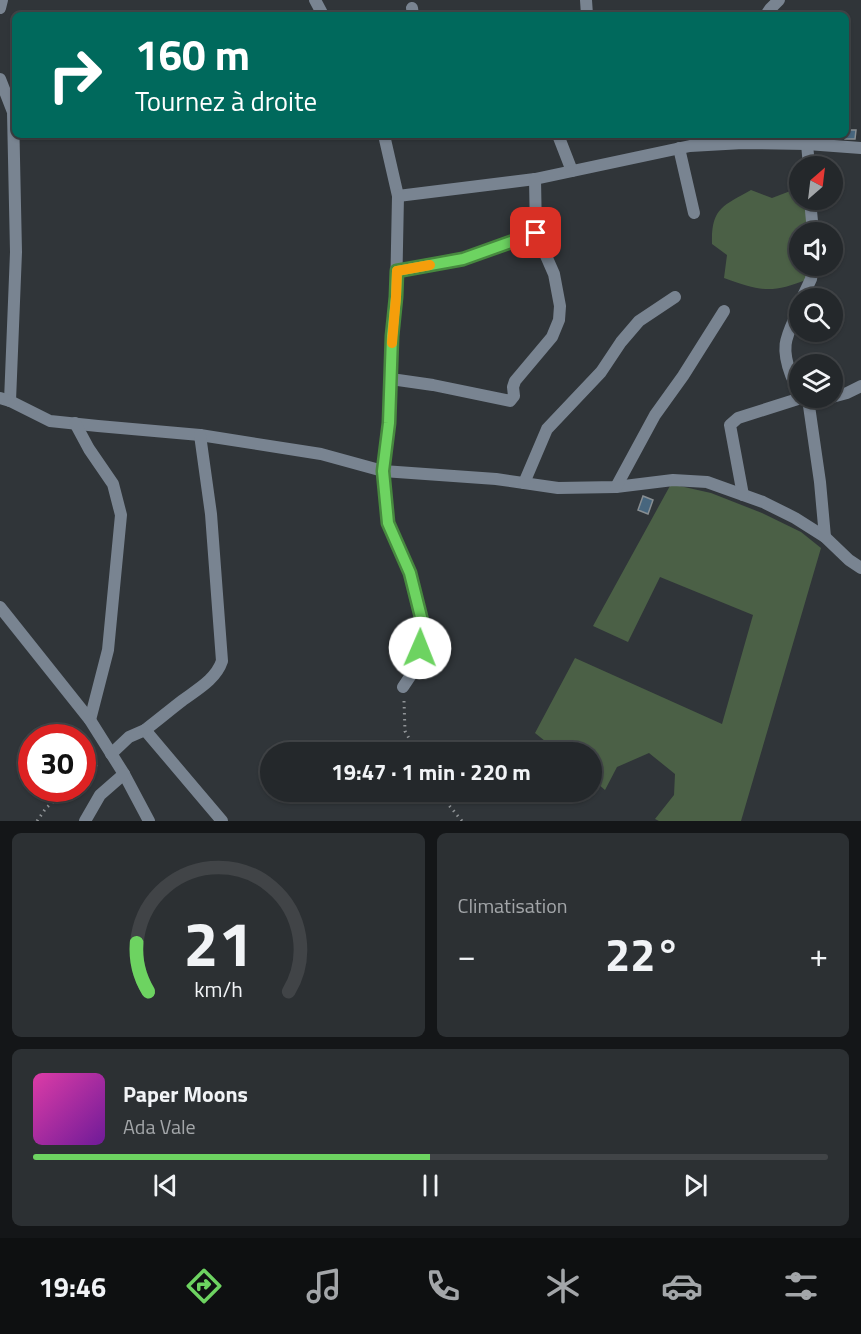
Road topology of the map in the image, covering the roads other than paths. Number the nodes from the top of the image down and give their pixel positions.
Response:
1 (2, 0) edge
2 (779, 0) edge
3 (0, 8) edge
4 (768, 12) edge
5 (0, 79) edge
6 (12, 109) edge
7 (14, 138) edge
8 (385, 138) edge
9 (559, 138) edge
10 (742, 139) edge
11 (807, 144) junction
12 (679, 148) junction
13 (861, 148) edge
14 (808, 156) edge
15 (572, 171) junction
16 (535, 179) junction
17 (398, 196) junction
18 (694, 213) dead end
19 (536, 233) junction
20 (397, 271) junction
21 (675, 297) dead end
22 (724, 311) dead end
23 (789, 332) edge
24 (789, 369) edge
25 (391, 379) junction
26 (861, 387) edge
27 (843, 394) edge
28 (5, 400) edge
29 (789, 402) edge
30 (806, 408) edge
31 (75, 423) junction
32 (200, 435) junction
33 (383, 471) junction
34 (524, 483) junction
35 (616, 487) junction
36 (743, 495) junction
37 (825, 537) junction
38 (861, 568) edge
39 (0, 607) edge
40 (403, 687) road end
41 (90, 720) junction
42 (146, 730) junction
43 (111, 754) junction
44 (124, 774) junction
45 (85, 821) edge
46 (149, 821) edge
47 (222, 821) edge

1 - 3 street
2 - 4 street
5 - 6 street
7 - 28 street
8 - 17 street
9 - 15 street
10 - 11 street
10 - 12 street
11 - 13 street
11 - 14 street
12 - 15 street
12 - 18 street
15 - 16 street
16 - 17 street
16 - 19 street
17 - 20 street
19 - 20 street
19 - 25 street
20 - 25 street
21 - 34 street
22 - 35 street
23 - 24 street
25 - 33 street
26 - 27 street
28 - 31 street
29 - 36 street
30 - 37 street
31 - 32 street
31 - 41 street
32 - 33 street
32 - 42 street
33 - 34 street
33 - 40 street
34 - 35 street
35 - 36 street
36 - 37 street
37 - 38 street
39 - 41 street
41 - 43 street
42 - 43 street
42 - 47 street
43 - 44 street
44 - 45 street
44 - 46 street

